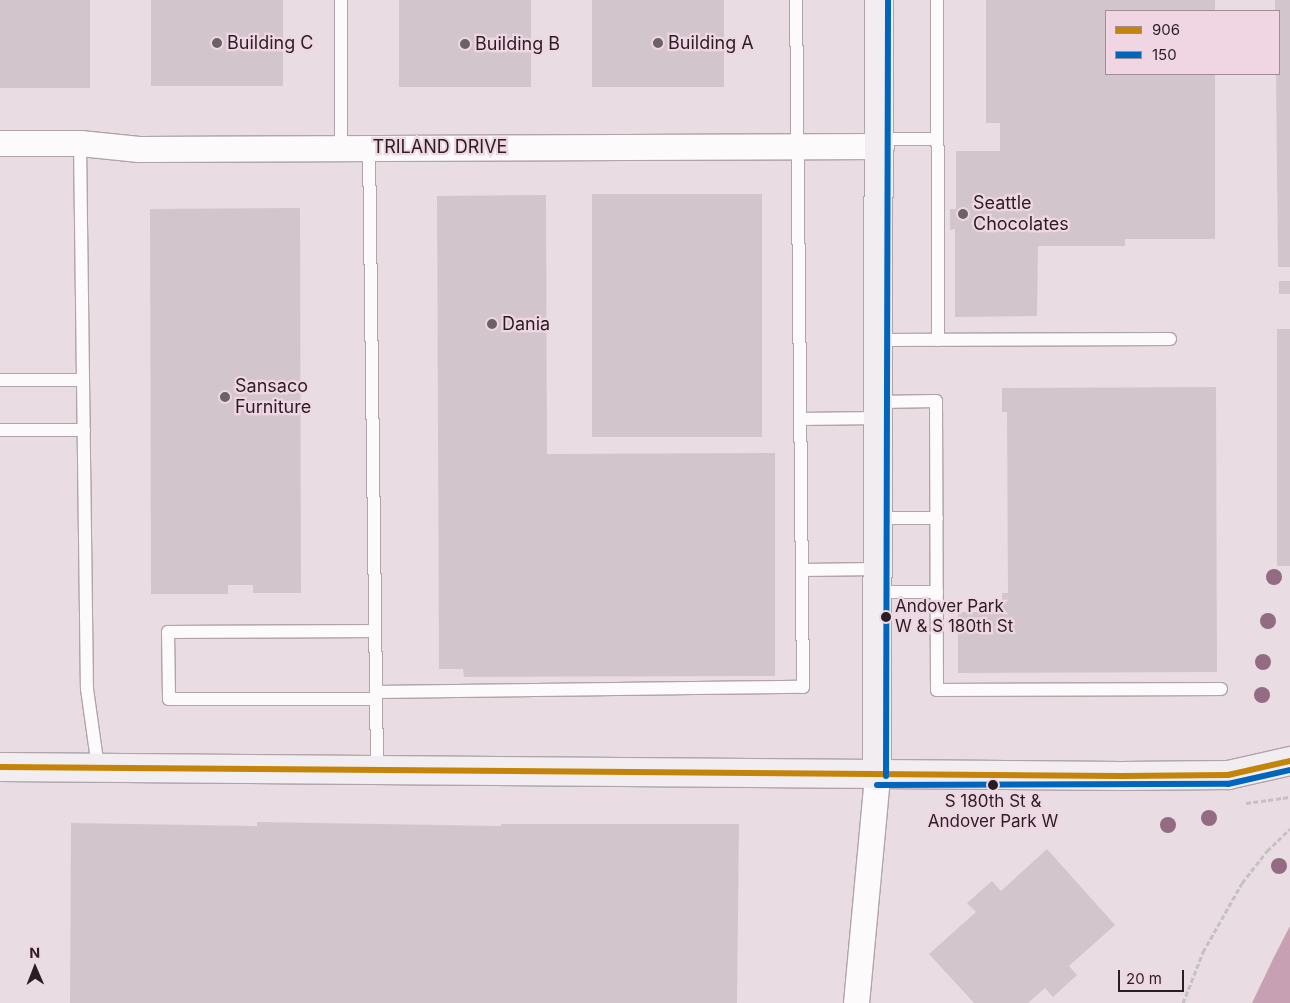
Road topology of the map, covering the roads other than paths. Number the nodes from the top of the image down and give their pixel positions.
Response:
1 (341, 0) edge
2 (796, 0) edge
3 (879, 0) edge
4 (937, 0) edge
5 (937, 138) junction
6 (881, 142) junction
7 (0, 143) edge
8 (80, 144) junction
9 (797, 146) junction
10 (369, 147) junction
11 (341, 148) junction
12 (1170, 339) dead end
13 (880, 340) junction
14 (938, 340) junction
15 (0, 380) edge
16 (83, 380) junction
17 (879, 410) junction
18 (800, 419) junction
19 (0, 430) edge
20 (84, 430) junction
21 (879, 518) junction
22 (937, 518) junction
23 (802, 570) junction
24 (878, 580) junction
25 (937, 592) junction
26 (375, 631) junction
27 (1221, 689) dead end
28 (376, 696) junction
29 (1290, 761) edge
30 (0, 766) edge
31 (98, 767) junction
32 (377, 770) junction
33 (877, 776) junction
34 (856, 1003) edge

1 - 11 lane
2 - 9 lane
3 - 6 main road
4 - 5 lane
5 - 6 lane
5 - 14 lane
6 - 9 street, TRILAND DRIVE
6 - 13 main road
7 - 8 street, TRILAND DRIVE
8 - 11 street, TRILAND DRIVE
8 - 16 lane
9 - 10 street, TRILAND DRIVE
9 - 18 lane
10 - 11 street, TRILAND DRIVE
10 - 26 lane
12 - 14 lane
13 - 14 lane
13 - 17 main road
15 - 16 lane
16 - 20 lane
17 - 18 lane
17 - 21 main road
17 - 22 lane
18 - 23 lane
19 - 20 lane
20 - 31 lane
21 - 22 lane
21 - 24 main road
22 - 25 lane
23 - 24 lane
23 - 28 lane
24 - 25 lane
24 - 33 main road
25 - 27 lane
26 - 28 lane
26 - 28 lane
28 - 32 lane
29 - 33 main road
30 - 31 main road
31 - 32 main road
32 - 33 main road
33 - 34 street

